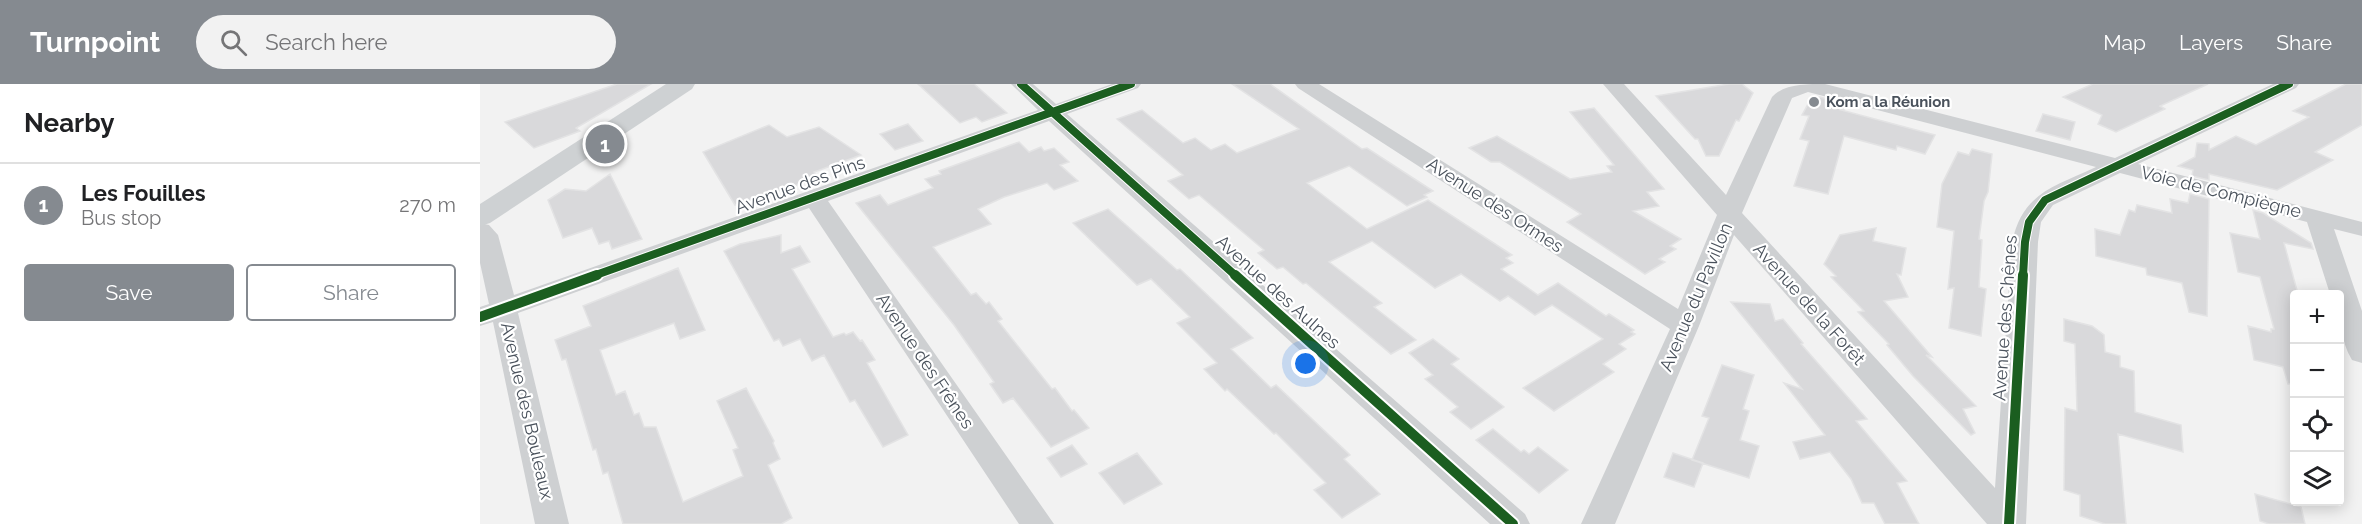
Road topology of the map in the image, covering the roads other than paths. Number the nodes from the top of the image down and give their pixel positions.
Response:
1 (683, 84) edge
2 (1021, 84) edge
3 (1131, 84) edge
4 (1305, 84) edge
5 (1613, 84) edge
6 (1807, 84) edge
7 (2289, 84) edge
8 (1052, 112) junction
9 (2118, 166) junction
10 (814, 197) junction
11 (1730, 216) junction
12 (480, 217) edge
13 (2318, 217) junction
14 (2362, 229) edge
15 (480, 230) edge
16 (492, 313) edge
17 (1684, 326) junction
18 (2362, 353) edge
19 (550, 523) edge
20 (1037, 524) edge
21 (1513, 524) edge
22 (1598, 524) edge
23 (2008, 524) edge

1 - 12 main road
2 - 8 street, Avenue des Aulnes
3 - 8 street, Avenue des Pins
4 - 17 street, Avenue des Ormes
5 - 11 street, Avenue de la Forêt
6 - 9 street, Voie de Compiègne
6 - 11 street, Avenue du Pavillon
7 - 9 street, Avenue des Chênes
8 - 10 street, Avenue des Pins
8 - 21 street, Avenue des Aulnes
9 - 13 street, Voie de Compiègne
9 - 23 street, Avenue des Chênes
10 - 16 street, Avenue des Pins
10 - 20 street, Avenue des Frênes
11 - 17 street, Avenue du Pavillon
11 - 23 street, Avenue de la Forêt
13 - 14 street, Voie de Compiègne
13 - 18 street
15 - 16 street, Avenue des Bouleaux
16 - 19 street, Avenue des Bouleaux
17 - 22 street, Avenue du Pavillon

